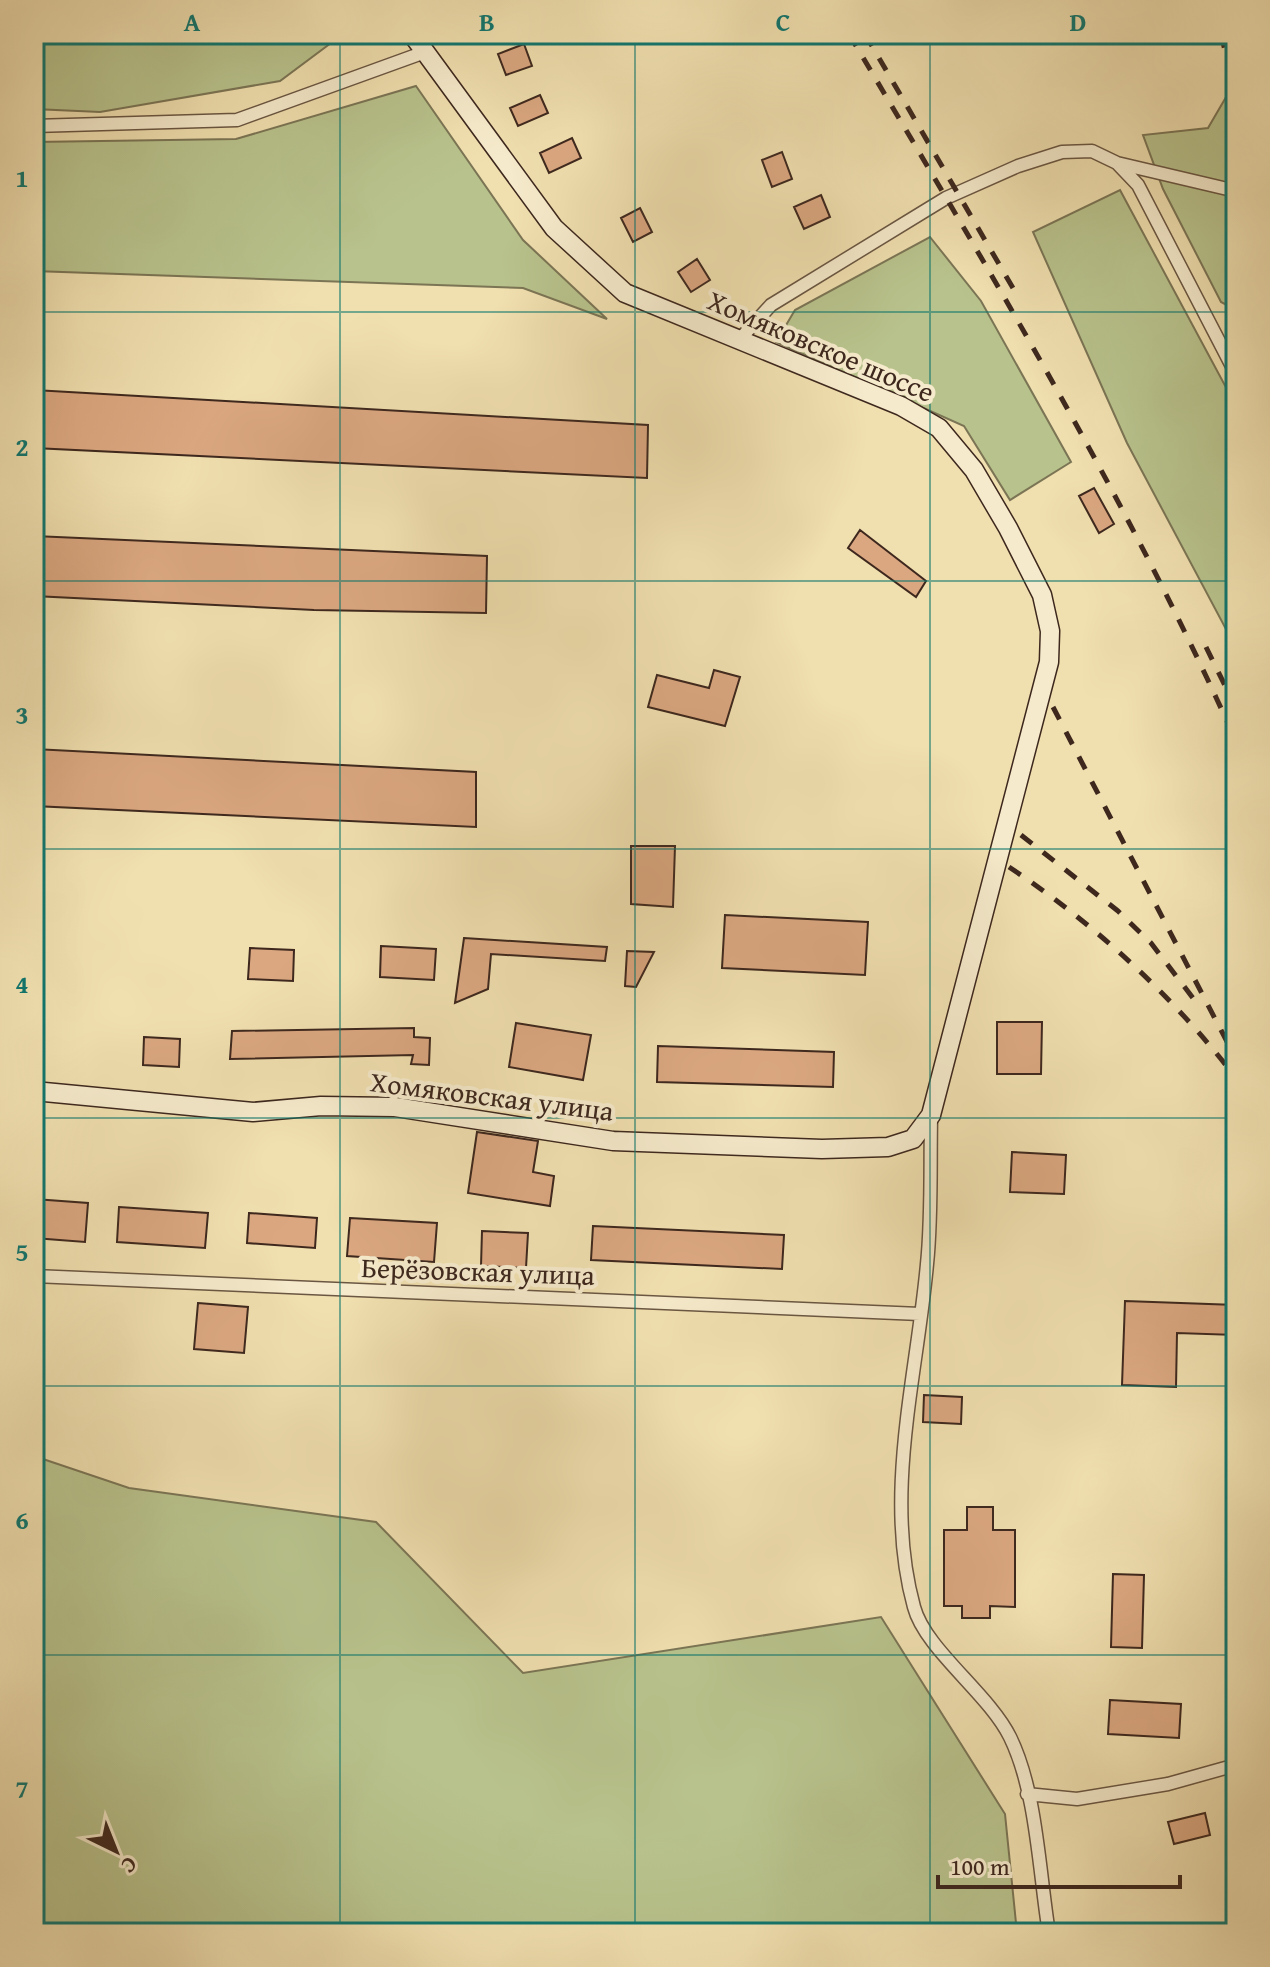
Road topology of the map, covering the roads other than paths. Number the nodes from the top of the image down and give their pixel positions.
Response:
1 (412, 34) edge
2 (425, 52) junction
3 (34, 126) edge
4 (1117, 163) junction
5 (1236, 191) edge
6 (740, 339) junction
7 (1236, 374) edge
8 (34, 1091) edge
9 (931, 1115) junction
10 (34, 1276) edge
11 (920, 1314) junction
12 (1236, 1765) edge
13 (1027, 1794) junction
14 (1049, 1933) edge

1 - 2 street, Хомяковское шоссе
2 - 3 street
2 - 6 street, Хомяковское шоссе
4 - 5 street
4 - 6 street
4 - 7 street
6 - 9 street, Хомяковское шоссе
8 - 9 street, Хомяковская улица
9 - 11 street
10 - 11 street, Берёзовская улица
11 - 13 street
12 - 13 street
13 - 14 street

